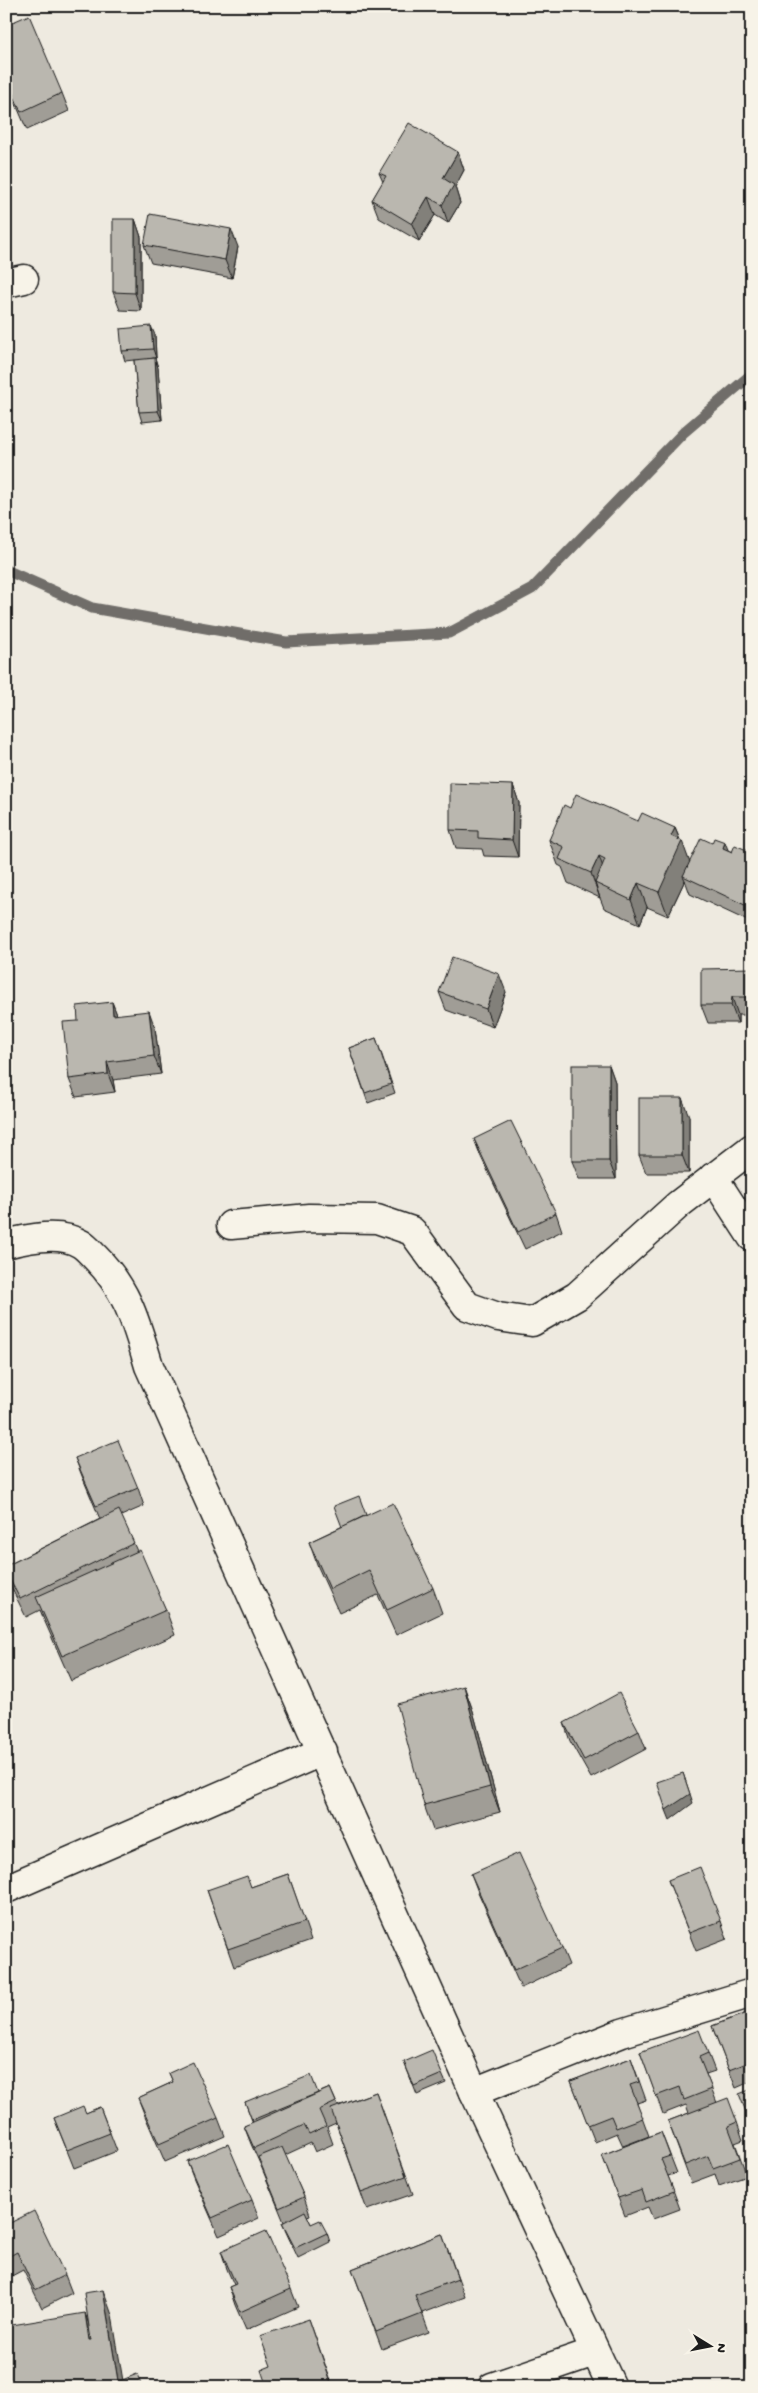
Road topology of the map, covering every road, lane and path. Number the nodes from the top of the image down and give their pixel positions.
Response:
1 (752, 1148) edge
2 (713, 1177) junction
3 (231, 1225) dead end
4 (752, 1237) edge
5 (6, 1244) edge
6 (323, 1751) junction
7 (6, 1889) edge
8 (752, 1994) edge
9 (474, 2092) junction
10 (594, 2352) junction
11 (492, 2387) edge
12 (612, 2387) edge

1 - 2 street
2 - 3 street
2 - 4 street
5 - 6 street
6 - 7 street
6 - 9 street
8 - 9 street
9 - 10 street
10 - 11 street
10 - 12 street

